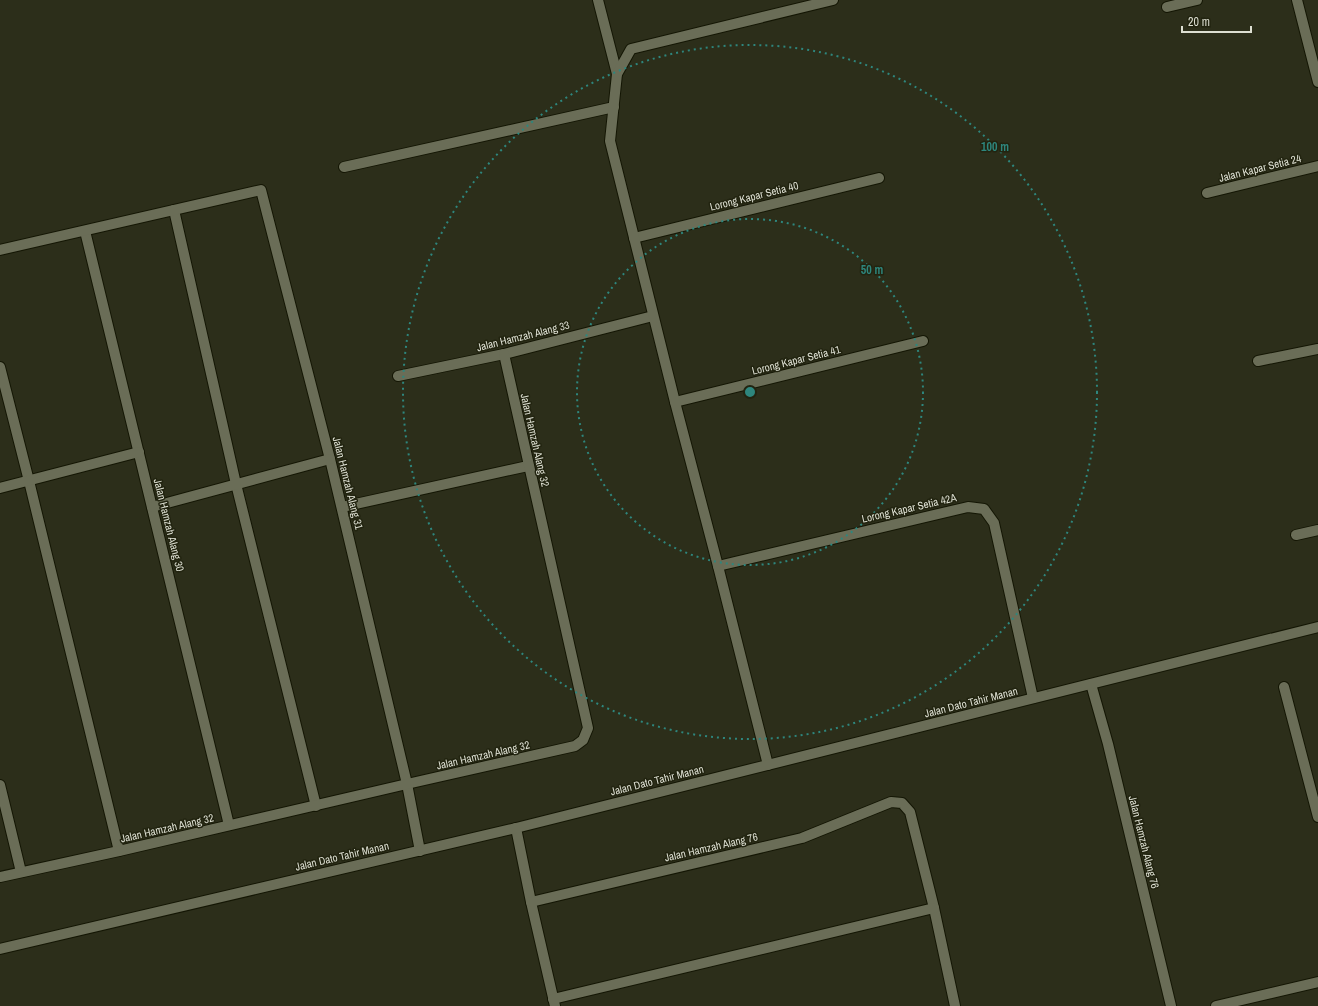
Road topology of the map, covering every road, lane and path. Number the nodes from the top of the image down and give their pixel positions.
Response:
1 (598, 0) edge
2 (833, 0) edge
3 (1197, 0) edge
4 (1297, 0) edge
5 (1166, 7) dead end
6 (617, 74) junction
7 (1318, 82) edge
8 (614, 107) junction
9 (1318, 166) edge
10 (344, 167) dead end
11 (879, 178) dead end
12 (1207, 193) dead end
13 (174, 210) junction
14 (85, 231) junction
15 (634, 238) junction
16 (0, 250) edge
17 (653, 316) junction
18 (923, 341) dead end
19 (1318, 348) edge
20 (504, 354) junction
21 (1258, 362) dead end
22 (0, 367) edge
23 (398, 376) dead end
24 (675, 402) junction
25 (139, 452) junction
26 (330, 459) junction
27 (528, 466) junction
28 (29, 481) junction
29 (236, 484) junction
30 (0, 488) edge
31 (152, 507) junction
32 (342, 507) junction
33 (1318, 530) edge
34 (1296, 535) dead end
35 (718, 566) junction
36 (1318, 627) edge
37 (1091, 684) junction
38 (1284, 687) dead end
39 (1034, 698) junction
40 (768, 765) junction
41 (407, 784) junction
42 (0, 785) edge
43 (316, 806) junction
44 (1318, 817) edge
45 (229, 825) junction
46 (516, 828) junction
47 (420, 851) junction
48 (119, 852) junction
49 (21, 872) junction
50 (0, 877) edge
51 (531, 902) junction
52 (934, 908) junction
53 (0, 948) edge
54 (1318, 982) edge
55 (554, 1002) edge
56 (955, 1006) edge
57 (1171, 1006) edge
58 (1216, 1006) edge

1 - 6 street
2 - 6 street
3 - 5 street
4 - 7 street
6 - 8 street
8 - 10 street
8 - 15 street
9 - 12 street, Jalan Kapar Setia 24
11 - 15 street, Lorong Kapar Setia 40
13 - 14 street
13 - 26 street, Jalan Hamzah Alang 31
13 - 29 street
14 - 16 street
14 - 25 street, Jalan Hamzah Alang 30
15 - 17 street
17 - 20 street, Jalan Hamzah Alang 33
17 - 24 street
18 - 24 street, Lorong Kapar Setia 41
19 - 21 street
20 - 23 street, Jalan Hamzah Alang 33
20 - 27 street, Jalan Hamzah Alang 32
22 - 28 street
24 - 35 street
25 - 28 street
25 - 31 street, Jalan Hamzah Alang 30
26 - 29 street
26 - 32 street, Jalan Hamzah Alang 31
27 - 32 street
27 - 41 street, Jalan Hamzah Alang 32
28 - 30 street
28 - 48 street
29 - 31 street
29 - 43 street
31 - 45 street, Jalan Hamzah Alang 30
32 - 41 street, Jalan Hamzah Alang 31
33 - 34 street
35 - 39 street, Lorong Kapar Setia 42A
35 - 40 street
36 - 37 street, Jalan Dato Tahir Manan
37 - 39 street, Jalan Dato Tahir Manan
37 - 57 street, Jalan Hamzah Alang 76
38 - 44 street
39 - 40 street, Jalan Dato Tahir Manan
40 - 46 street, Jalan Dato Tahir Manan
41 - 43 street, Jalan Hamzah Alang 32
41 - 47 street, Jalan Hamzah Alang 31
42 - 49 street
43 - 45 street, Jalan Hamzah Alang 32
45 - 48 street, Jalan Hamzah Alang 32
46 - 47 street, Jalan Dato Tahir Manan
46 - 51 street
47 - 53 street, Jalan Dato Tahir Manan
48 - 49 street, Jalan Hamzah Alang 32
49 - 50 street, Jalan Hamzah Alang 32
51 - 52 street, Jalan Hamzah Alang 76
51 - 55 street
52 - 55 street
52 - 56 street
54 - 58 street

